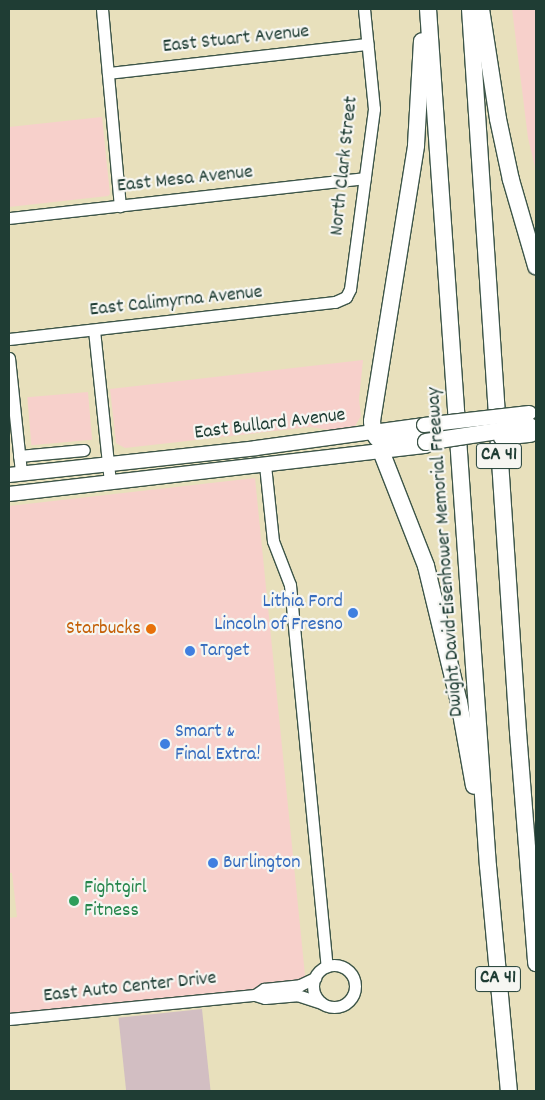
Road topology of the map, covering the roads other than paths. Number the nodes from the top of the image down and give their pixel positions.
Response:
1 (102, 9) edge
2 (364, 9) edge
3 (423, 9) edge
4 (428, 9) edge
5 (470, 9) edge
6 (481, 9) edge
7 (367, 44) junction
8 (108, 73) junction
9 (366, 178) junction
10 (120, 206) junction
11 (9, 218) edge
12 (536, 266) edge
13 (346, 297) joint
14 (94, 330) junction
15 (9, 340) edge
16 (9, 358) edge
17 (533, 423) edge
18 (425, 437) junction
19 (388, 445) junction
20 (84, 450) dead end
21 (19, 456) junction
22 (108, 464) junction
23 (265, 465) junction
24 (15, 474) edge
25 (110, 482) junction
26 (9, 494) edge
27 (488, 866) junction
28 (536, 869) edge
29 (531, 904) junction
30 (536, 963) edge
31 (327, 966) junction
32 (315, 978) junction
33 (255, 995) junction
34 (321, 1003) junction
35 (9, 1019) edge
36 (509, 1091) edge

1 - 8 street
2 - 7 street, North Clark Street
3 - 19 highway
4 - 27 highway, Dwight David Eisenhower Memorial Freeway / CA 41
5 - 29 highway, CA 41
6 - 12 highway
7 - 8 street, East Stuart Avenue
7 - 9 street, North Clark Street
8 - 10 street
9 - 10 street, East Mesa Avenue
9 - 13 street, North Clark Street
10 - 11 street, East Mesa Avenue
13 - 14 street, East Calimyrna Avenue
14 - 15 street, East Calimyrna Avenue
14 - 22 street
16 - 21 street
17 - 18 highway
18 - 19 highway
18 - 19 highway
19 - 22 main road, East Bullard Avenue
19 - 23 main road, East Bullard Avenue
19 - 27 highway
20 - 21 street
21 - 24 street
22 - 24 main road, East Bullard Avenue
22 - 25 street
23 - 25 main road, East Bullard Avenue
23 - 31 street
25 - 26 main road, East Bullard Avenue
27 - 36 highway, Dwight David Eisenhower Memorial Freeway / CA 41
28 - 29 highway
29 - 30 highway, CA 41
31 - 32 street
31 - 34 street
32 - 33 street, East Auto Center Drive
32 - 34 street
33 - 34 street, East Auto Center Drive
33 - 35 street, East Auto Center Drive

